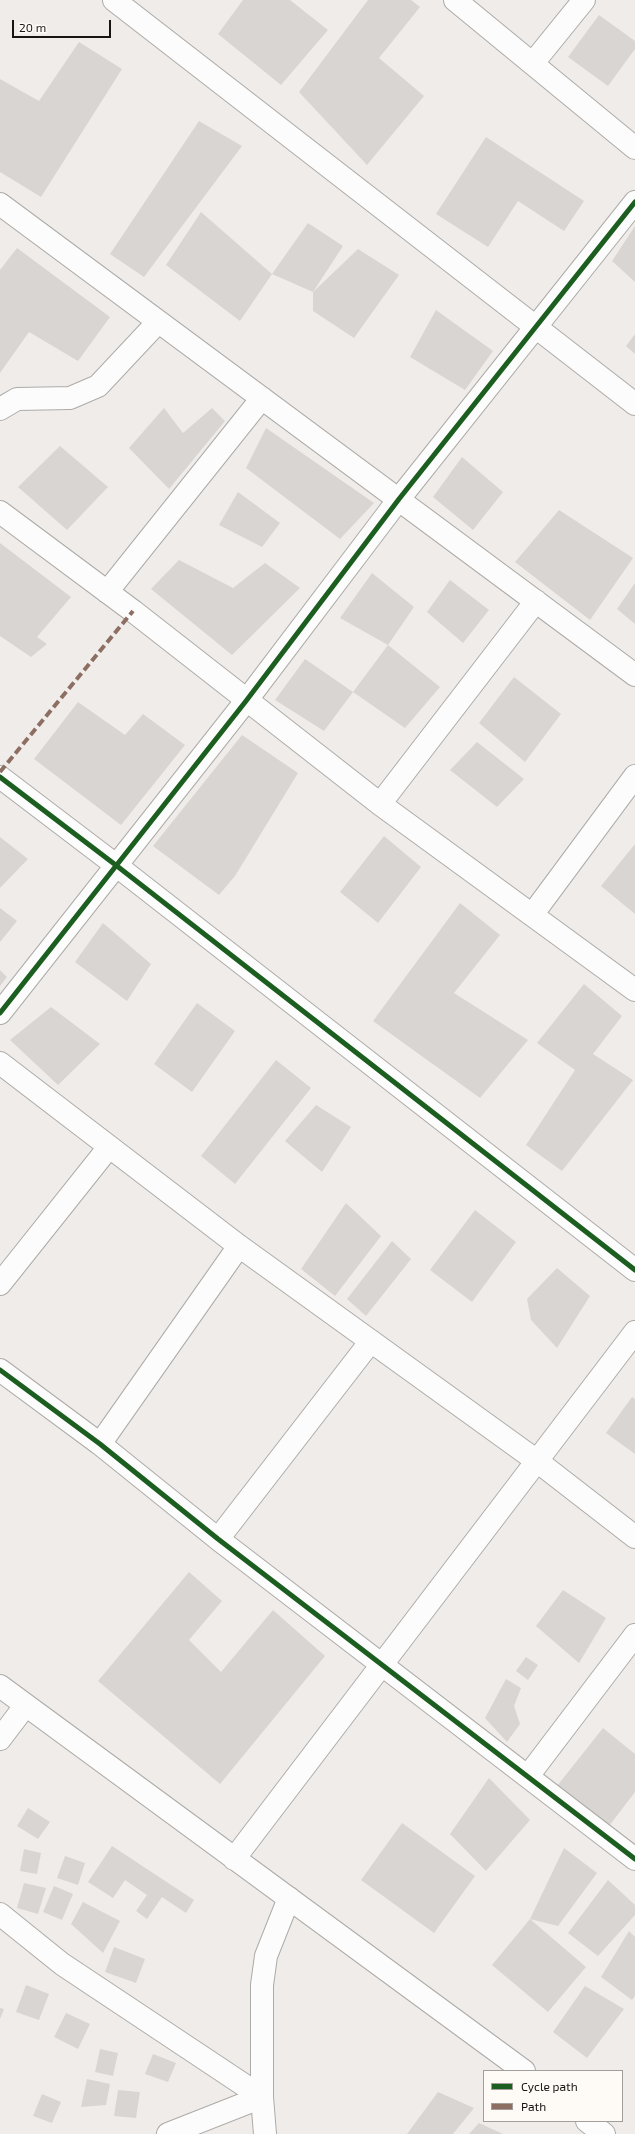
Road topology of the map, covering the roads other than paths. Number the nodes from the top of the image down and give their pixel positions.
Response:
1 (114, 0) edge
2 (455, 0) edge
3 (584, 0) edge
4 (532, 63) junction
5 (635, 148) edge
6 (635, 202) edge
7 (0, 204) edge
8 (158, 322) junction
9 (537, 328) junction
10 (262, 398) junction
11 (635, 404) edge
12 (0, 409) edge
13 (399, 499) junction
14 (0, 512) edge
15 (108, 592) junction
16 (536, 601) junction
17 (635, 675) edge
18 (246, 701) junction
19 (635, 776) edge
20 (0, 777) edge
21 (380, 804) junction
22 (117, 866) junction
23 (532, 915) junction
24 (635, 990) edge
25 (0, 1013) edge
26 (0, 1063) edge
27 (109, 1147) junction
28 (239, 1246) junction
29 (635, 1270) edge
30 (0, 1284) edge
31 (635, 1332) edge
32 (371, 1341) junction
33 (0, 1370) edge
34 (100, 1444) junction
35 (537, 1461) junction
36 (635, 1537) edge
37 (218, 1539) junction
38 (635, 1635) edge
39 (382, 1665) junction
40 (0, 1686) edge
41 (25, 1706) junction
42 (0, 1739) edge
43 (528, 1776) junction
44 (234, 1859) junction
45 (635, 1859) edge
46 (289, 1898) junction
47 (0, 1914) edge
48 (523, 2070) edge
49 (262, 2097) junction
50 (588, 2122) edge
51 (168, 2134) edge
52 (265, 2134) edge
53 (604, 2134) edge

1 - 9 street
2 - 4 street
3 - 4 street
4 - 5 street
6 - 9 street
7 - 8 street
8 - 10 street
8 - 12 street
9 - 11 street
9 - 13 street
10 - 13 street
10 - 15 street
13 - 16 street
13 - 18 street
14 - 15 street
15 - 18 street
16 - 17 street
16 - 21 street
18 - 21 street
18 - 22 street
19 - 23 street
20 - 22 street
21 - 23 street
22 - 25 street
22 - 29 street
23 - 24 street
26 - 27 street
27 - 28 street
27 - 30 street
28 - 32 street
28 - 34 street
31 - 35 street
32 - 35 street
32 - 37 street
33 - 34 street
34 - 37 street
35 - 36 street
35 - 39 street
37 - 39 street
38 - 43 street
39 - 43 street
39 - 44 street
40 - 41 street
41 - 42 street
41 - 44 street
43 - 45 street
44 - 46 street
46 - 48 street
46 - 49 street
47 - 49 street
49 - 51 street
49 - 52 street
50 - 53 street

